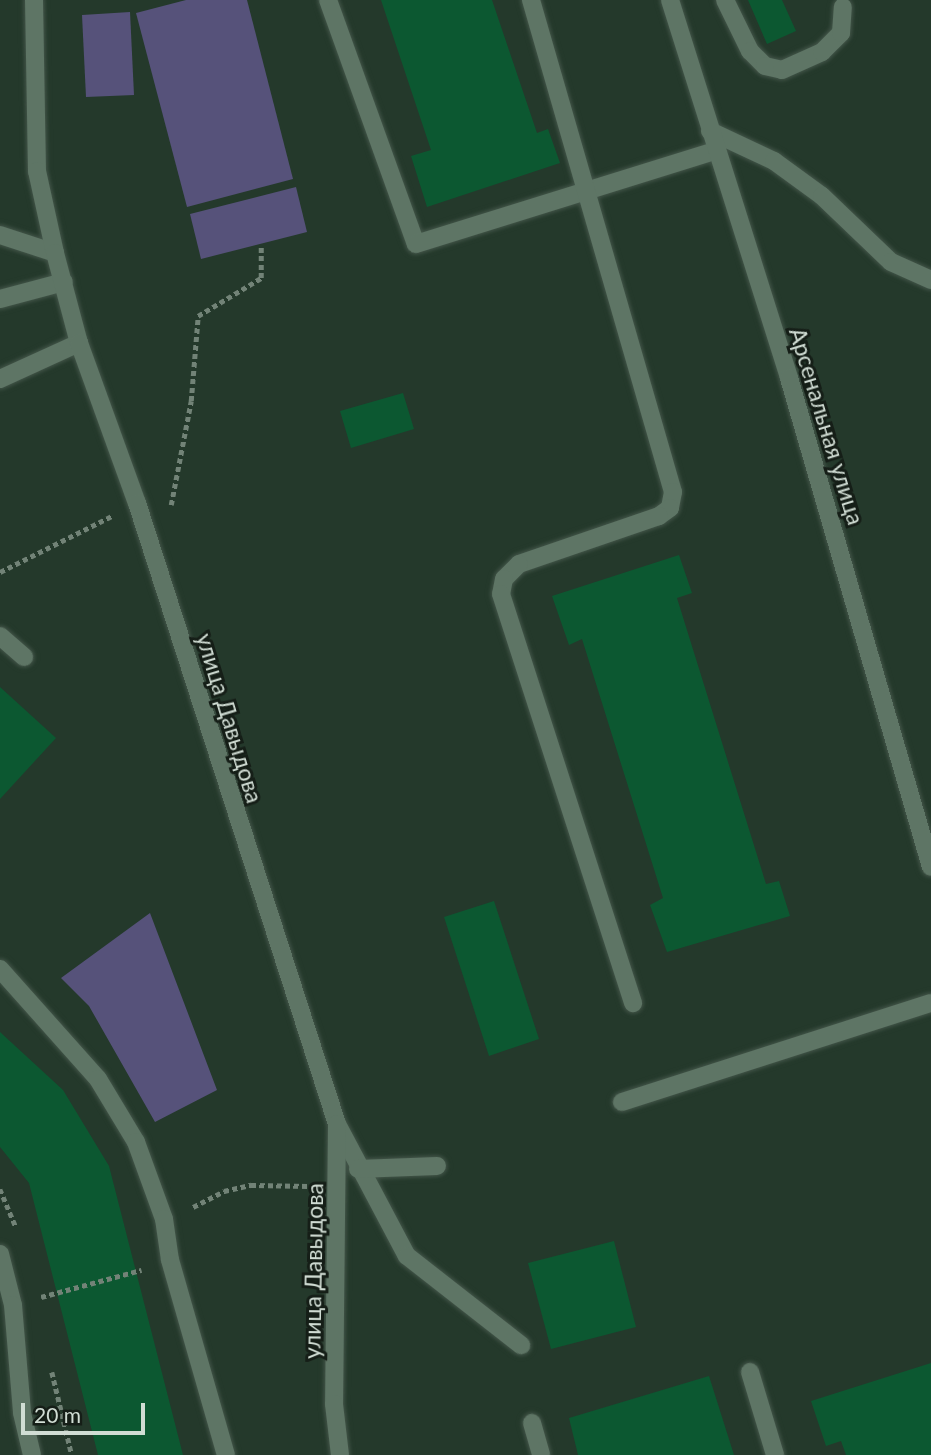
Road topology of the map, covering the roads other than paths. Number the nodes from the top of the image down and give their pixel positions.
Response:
1 (34, 0) edge
2 (328, 0) edge
3 (531, 0) edge
4 (670, 0) edge
5 (726, 0) edge
6 (843, 7) dead end
7 (710, 131) junction
8 (715, 151) junction
9 (588, 190) junction
10 (0, 236) edge
11 (55, 253) junction
12 (931, 280) edge
13 (64, 282) junction
14 (0, 299) edge
15 (79, 343) junction
16 (0, 379) edge
17 (0, 636) edge
18 (24, 656) dead end
19 (931, 867) edge
20 (0, 969) edge
21 (633, 1003) dead end
22 (931, 1003) edge
23 (622, 1102) dead end
24 (337, 1124) junction
25 (437, 1166) dead end
26 (358, 1170) junction
27 (0, 1254) edge
28 (521, 1345) dead end
29 (750, 1372) dead end
30 (532, 1423) dead end
31 (32, 1455) edge
32 (226, 1455) edge
33 (340, 1455) edge
34 (541, 1455) edge
35 (775, 1455) edge

1 - 11 street, улица Давыдова
2 - 9 street
3 - 9 street
4 - 7 street, Арсенальная улица
5 - 6 street
7 - 8 street, Арсенальная улица
7 - 12 street
8 - 9 street
8 - 19 street, Арсенальная улица
9 - 21 street
10 - 11 street
11 - 13 street, улица Давыдова
13 - 14 street
13 - 15 street, улица Давыдова
15 - 16 street
15 - 24 street, улица Давыдова
17 - 18 street
20 - 32 street
22 - 23 street
24 - 26 street
24 - 33 street, улица Давыдова
25 - 26 street
26 - 28 street
27 - 31 street
29 - 35 street
30 - 34 street

